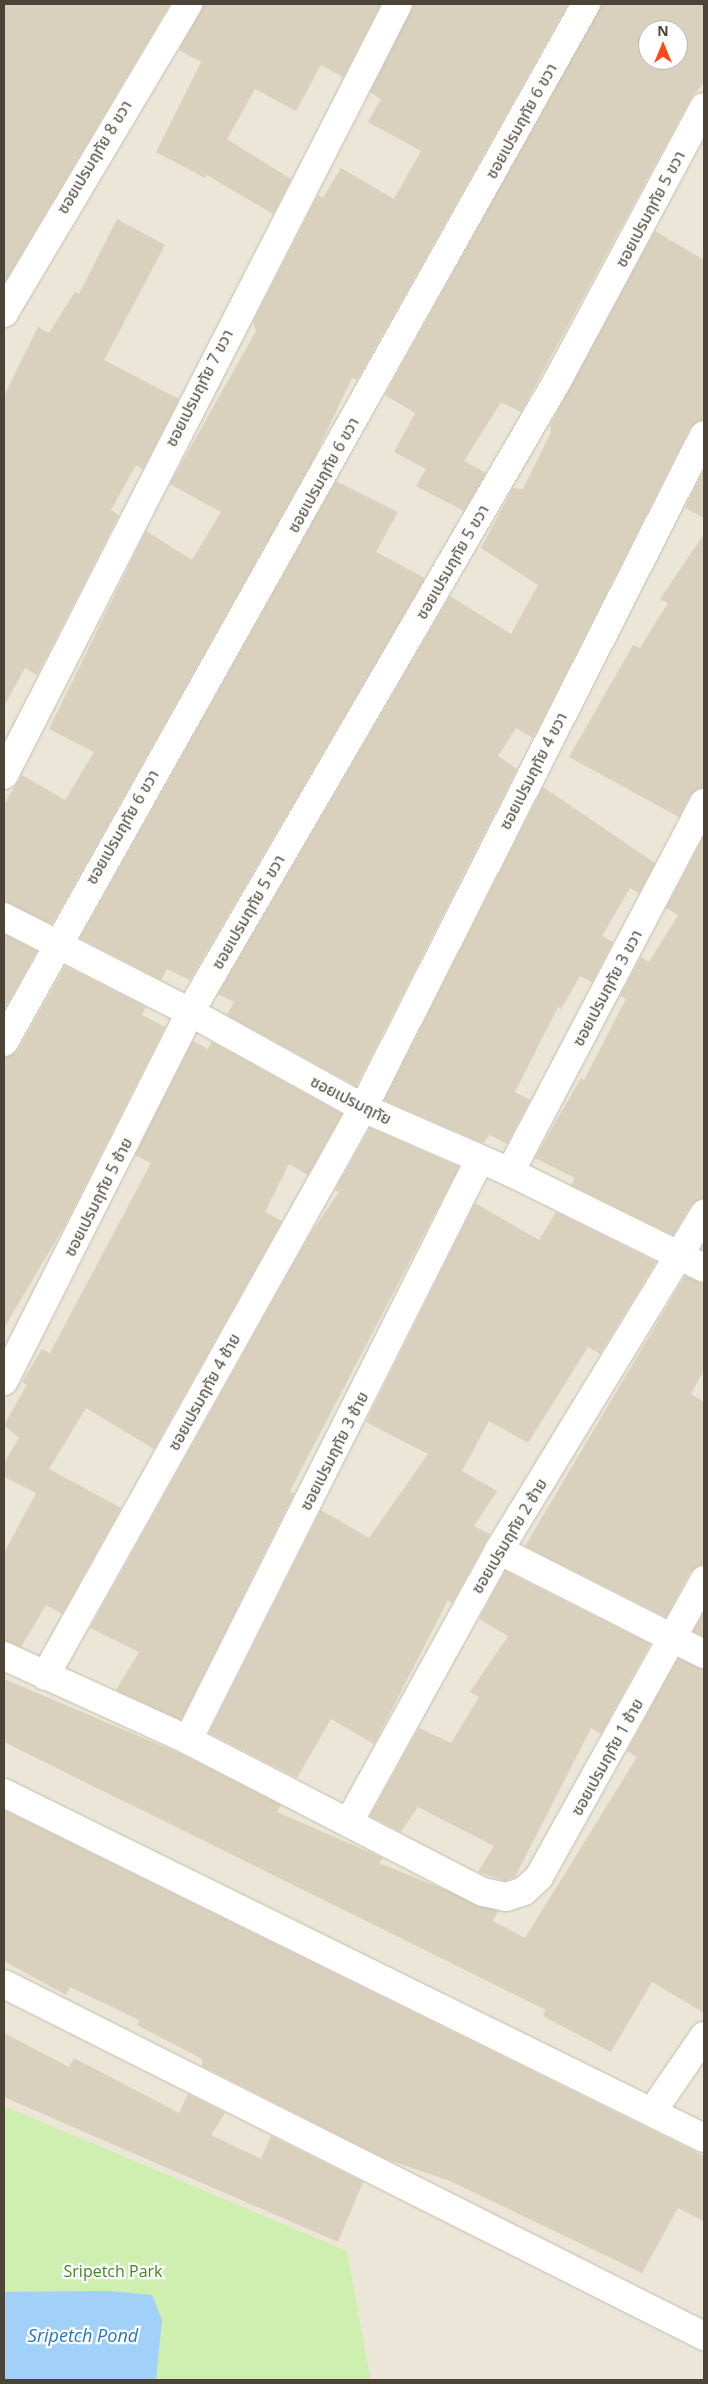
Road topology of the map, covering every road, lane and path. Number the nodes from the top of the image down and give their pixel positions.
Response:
1 (188, 4) edge
2 (398, 4) edge
3 (586, 4) edge
4 (704, 107) edge
5 (4, 313) edge
6 (704, 435) edge
7 (4, 775) edge
8 (704, 803) edge
9 (4, 917) edge
10 (56, 944) junction
11 (190, 1012) junction
12 (4, 1042) edge
13 (363, 1108) junction
14 (479, 1161) junction
15 (510, 1172) junction
16 (704, 1214) edge
17 (693, 1262) edge
18 (4, 1382) edge
19 (499, 1550) junction
20 (704, 1580) edge
21 (674, 1637) junction
22 (704, 1654) edge
23 (4, 1656) edge
24 (45, 1676) junction
25 (188, 1740) junction
26 (4, 1793) edge
27 (349, 1822) junction
28 (4, 1984) edge
29 (704, 2036) edge
30 (652, 2112) junction
31 (704, 2138) edge
32 (704, 2336) edge

1 - 5 street, ซอยเปรมฤทัย 8 ขวา
2 - 7 street, ซอยเปรมฤทัย 7 ขวา
3 - 10 street, ซอยเปรมฤทัย 6 ขวา
4 - 11 street, ซอยเปรมฤทัย 5 ขวา
6 - 13 street, ซอยเปรมฤทัย 4 ขวา
8 - 15 street, ซอยเปรมฤทัย 3 ขวา
9 - 10 street, ซอยเปรมฤทัย
10 - 11 street, ซอยเปรมฤทัย
10 - 12 street, ซอยเปรมฤทัย 6 ขวา
11 - 13 street, ซอยเปรมฤทัย
11 - 18 street, ซอยเปรมฤทัย 5 ซ้าย
13 - 14 street, ซอยเปรมฤทัย
13 - 24 street, ซอยเปรมฤทัย 4 ซ้าย
14 - 15 street, ซอยเปรมฤทัย
14 - 25 street, ซอยเปรมฤทัย 3 ซ้าย
15 - 17 street, ซอยเปรมฤทัย
16 - 17 street, ซอยเปรมฤทัย 2 ซ้าย
17 - 19 street, ซอยเปรมฤทัย 2 ซ้าย
19 - 21 street
19 - 27 street, ซอยเปรมฤทัย 2 ซ้าย
20 - 21 street, ซอยเปรมฤทัย 1 ซ้าย
21 - 22 street
21 - 27 street, ซอยเปรมฤทัย 1 ซ้าย
23 - 24 street, ซอยเปรมฤทัย 1 ซ้าย
24 - 25 street, ซอยเปรมฤทัย 1 ซ้าย
25 - 27 street, ซอยเปรมฤทัย 1 ซ้าย
26 - 30 street
28 - 32 street
29 - 30 street
30 - 31 street

